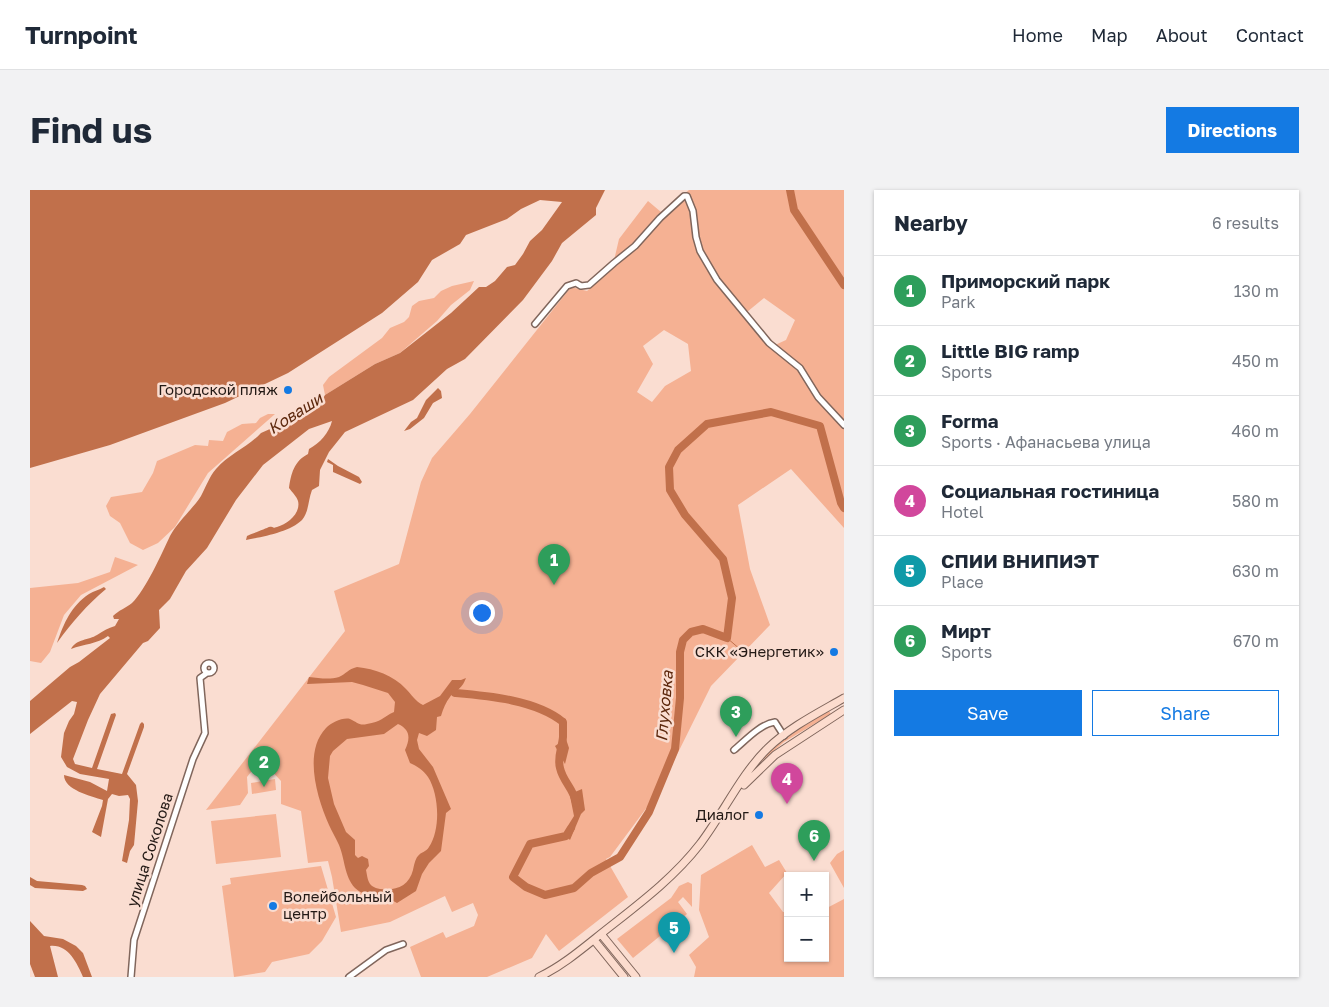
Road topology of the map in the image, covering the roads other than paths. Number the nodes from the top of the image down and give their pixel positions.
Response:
1 (534, 324) dead end
2 (844, 424) edge
3 (207, 673) dead end
4 (843, 701) edge
5 (844, 710) edge
6 (784, 736) junction
7 (734, 750) dead end
8 (756, 768) junction
9 (601, 934) junction
10 (594, 940) junction
11 (403, 944) dead end
12 (131, 977) edge
13 (349, 977) edge
14 (540, 977) edge
15 (624, 977) edge
16 (636, 977) edge

1 - 2 street
3 - 12 street, улица Соколова
4 - 6 main road
5 - 8 main road
6 - 7 street
6 - 8 main road
8 - 9 main road
9 - 10 main road
9 - 16 main road
10 - 14 main road
10 - 15 main road
11 - 13 street

